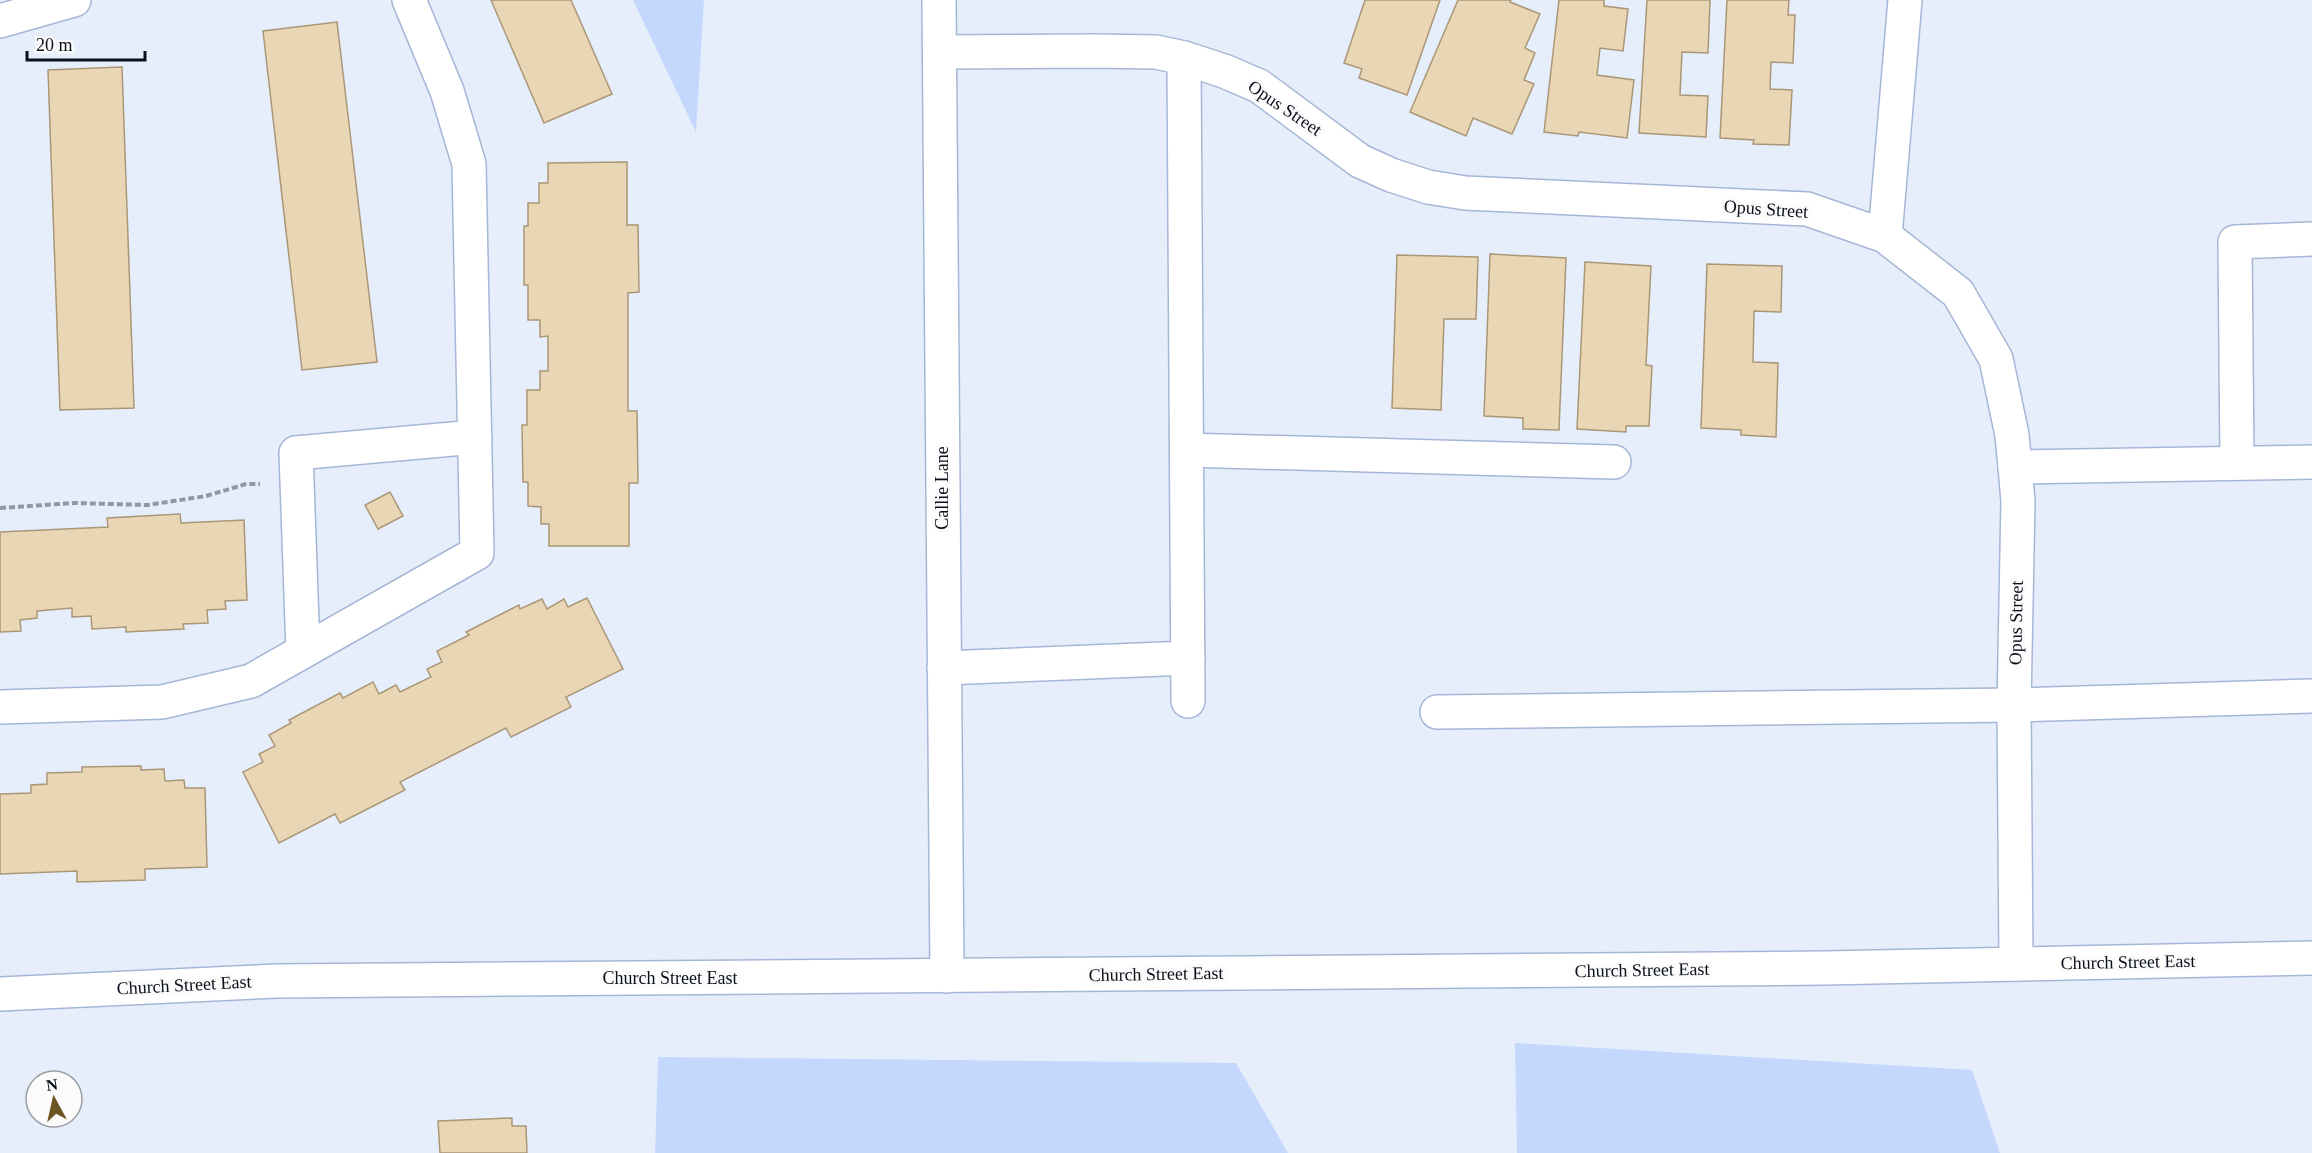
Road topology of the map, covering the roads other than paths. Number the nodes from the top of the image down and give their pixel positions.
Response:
1 (74, 0) edge
2 (409, 0) edge
3 (939, 0) edge
4 (1905, 0) edge
5 (0, 21) edge
6 (940, 52) junction
7 (1184, 58) junction
8 (1885, 236) junction
9 (2312, 239) edge
10 (475, 437) junction
11 (1187, 450) junction
12 (1614, 462) dead end
13 (2312, 462) edge
14 (2238, 463) junction
15 (2015, 466) junction
16 (303, 651) junction
17 (1188, 658) junction
18 (944, 668) junction
19 (2312, 696) edge
20 (1188, 701) dead end
21 (2014, 705) junction
22 (0, 707) edge
23 (1437, 712) dead end
24 (2312, 958) edge
25 (2016, 964) junction
26 (946, 976) junction
27 (0, 994) edge

1 - 5 street
2 - 10 street
3 - 6 street, Callie Lane
4 - 8 street
6 - 7 street, Opus Street
6 - 18 street, Callie Lane
7 - 8 street, Opus Street
7 - 11 street
8 - 15 street, Opus Street
9 - 14 street
10 - 16 street
10 - 16 street
11 - 12 street
11 - 17 street
13 - 14 street
14 - 15 street
15 - 21 street, Opus Street
16 - 22 street
17 - 18 street
17 - 20 street
18 - 26 street, Callie Lane
19 - 21 street
21 - 23 street
21 - 25 street, Opus Street
24 - 25 street, Church Street East
25 - 26 street, Church Street East
26 - 27 street, Church Street East

